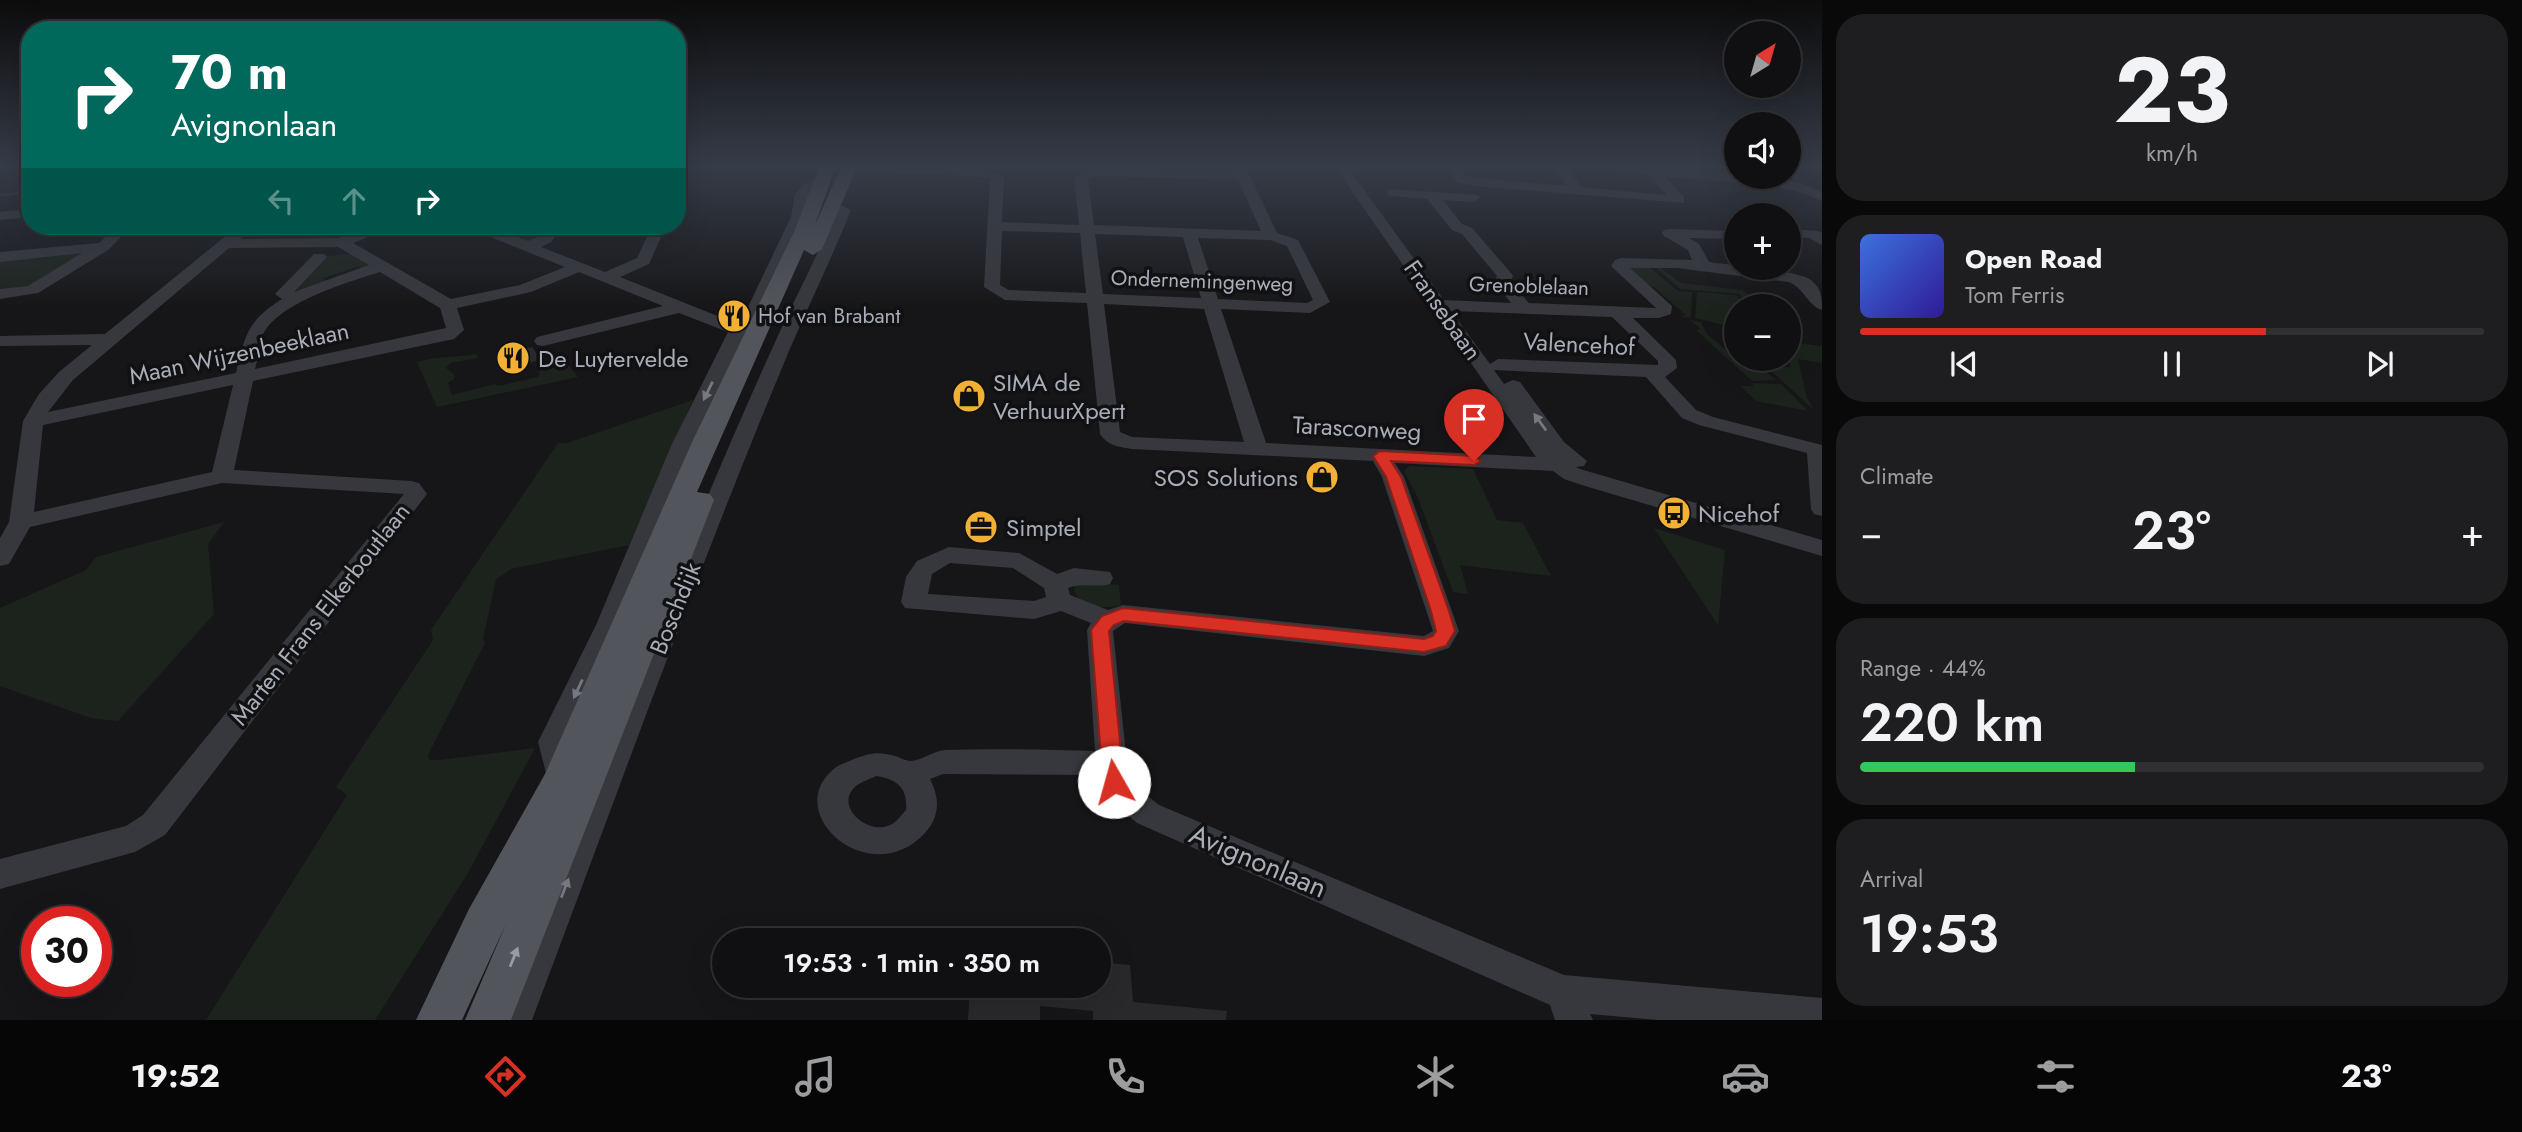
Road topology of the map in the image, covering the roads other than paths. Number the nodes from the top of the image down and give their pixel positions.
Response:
1 (798, 213) edge
2 (812, 213) edge
3 (815, 213) edge
4 (843, 213) edge
5 (996, 213) edge
6 (1085, 213) edge
7 (1260, 213) edge
8 (1380, 213) edge
9 (1445, 213) edge
10 (21, 214) edge
11 (0, 216) edge
12 (995, 226) junction
13 (1087, 229) junction
14 (1189, 234) junction
15 (1801, 234) edge
16 (116, 235) edge
17 (236, 235) edge
18 (359, 235) edge
19 (498, 235) edge
20 (549, 235) edge
21 (655, 235) edge
22 (1724, 235) edge
23 (1271, 236) junction
24 (1822, 240) edge
25 (341, 242) junction
26 (224, 244) junction
27 (103, 247) junction
28 (527, 247) junction
29 (0, 257) edge
30 (319, 257) dead end
31 (381, 266) junction
32 (1703, 266) junction
33 (578, 267) junction
34 (605, 278) junction
35 (1799, 281) junction
36 (1822, 281) edge
37 (0, 294) edge
38 (296, 297) junction
39 (1093, 299) junction
40 (1209, 304) junction
41 (448, 305) junction
42 (1447, 305) junction
43 (1822, 305) edge
44 (681, 307) junction
45 (1524, 308) junction
46 (1617, 312) junction
47 (738, 330) junction
48 (109, 339) junction
49 (0, 341) edge
50 (543, 341) dead end
51 (1498, 365) junction
52 (1657, 372) junction
53 (245, 377) junction
54 (33, 421) junction
55 (1257, 449) junction
56 (1819, 450) edge
57 (1380, 456) junction
58 (1581, 464) junction
59 (1557, 465) junction
60 (222, 476) junction
61 (1822, 509) edge
62 (21, 522) junction
63 (1822, 536) edge
64 (1822, 548) edge
65 (0, 558) edge
66 (1101, 578) dead end
67 (1057, 592) junction
68 (1108, 620) junction
69 (1111, 764) junction
70 (910, 775) dead end
71 (561, 779) junction
72 (0, 874) edge
73 (1569, 1007) edge
74 (1822, 1017) edge
75 (439, 1020) edge
76 (488, 1020) edge
77 (513, 1020) edge

1 - 47 street
2 - 71 main road, Boschdijk
76 -> 3 main road, Boschdijk
77 -> 4 street, Boschdijk
5 - 12 street
6 - 13 street
7 - 23 street, Ondernemingenweg
8 - 42 street, Fransebaan
9 - 45 street
10 - 11 street
12 - 13 street
12 - 39 street, Ondernemingenweg
13 - 14 street
13 - 39 street
14 - 23 street
14 - 40 street
15 - 24 street
16 - 27 street
17 - 26 street
18 - 25 street
19 - 28 street
20 - 28 street
21 - 34 street
22 - 32 street
23 - 40 street, Ondernemingenweg
25 - 26 street
25 - 31 street
26 - 48 street
27 - 29 street
27 - 37 street
28 - 33 street
30 - 38 street
31 - 38 street
31 - 41 street
32 - 35 street
32 - 46 street, Grenoblelaan
33 - 34 street
33 - 41 street
34 - 44 street
35 - 36 street
35 - 43 street
38 - 53 street
39 - 40 street, Ondernemingenweg
39 - 55 street, Tarasconweg
40 - 55 street
41 - 53 street, Maan Wijzenbeeklaan
42 - 45 street, Grenoblelaan
42 - 51 street, Fransebaan
42 - 59 street, Fransebaan
44 - 47 street
44 - 50 street
45 - 46 street, Grenoblelaan
46 - 52 street
47 -> 71 street
48 - 49 street
48 - 54 street
51 - 52 street, Valencehof
58 -> 51 street, Fransebaan
52 - 56 street
53 - 54 street, Maan Wijzenbeeklaan
53 - 60 street
54 - 62 street
55 - 57 street, Tarasconweg
56 - 61 street
57 - 59 street, Tarasconweg
57 - 68 street
58 - 59 street, Tarasconweg
58 - 63 street, Fransebaan
59 - 64 street, Fransebaan
60 - 62 street, Marten Frans Elkerboutlaan
60 - 72 street, Marten Frans Elkerboutlaan
62 - 65 street
66 - 67 street
67 - 67 street
67 - 68 street
68 - 69 street, Avignonlaan
69 - 70 street
69 - 73 street, Avignonlaan
71 - 75 main road, Boschdijk
73 - 74 street, Avignonlaan

